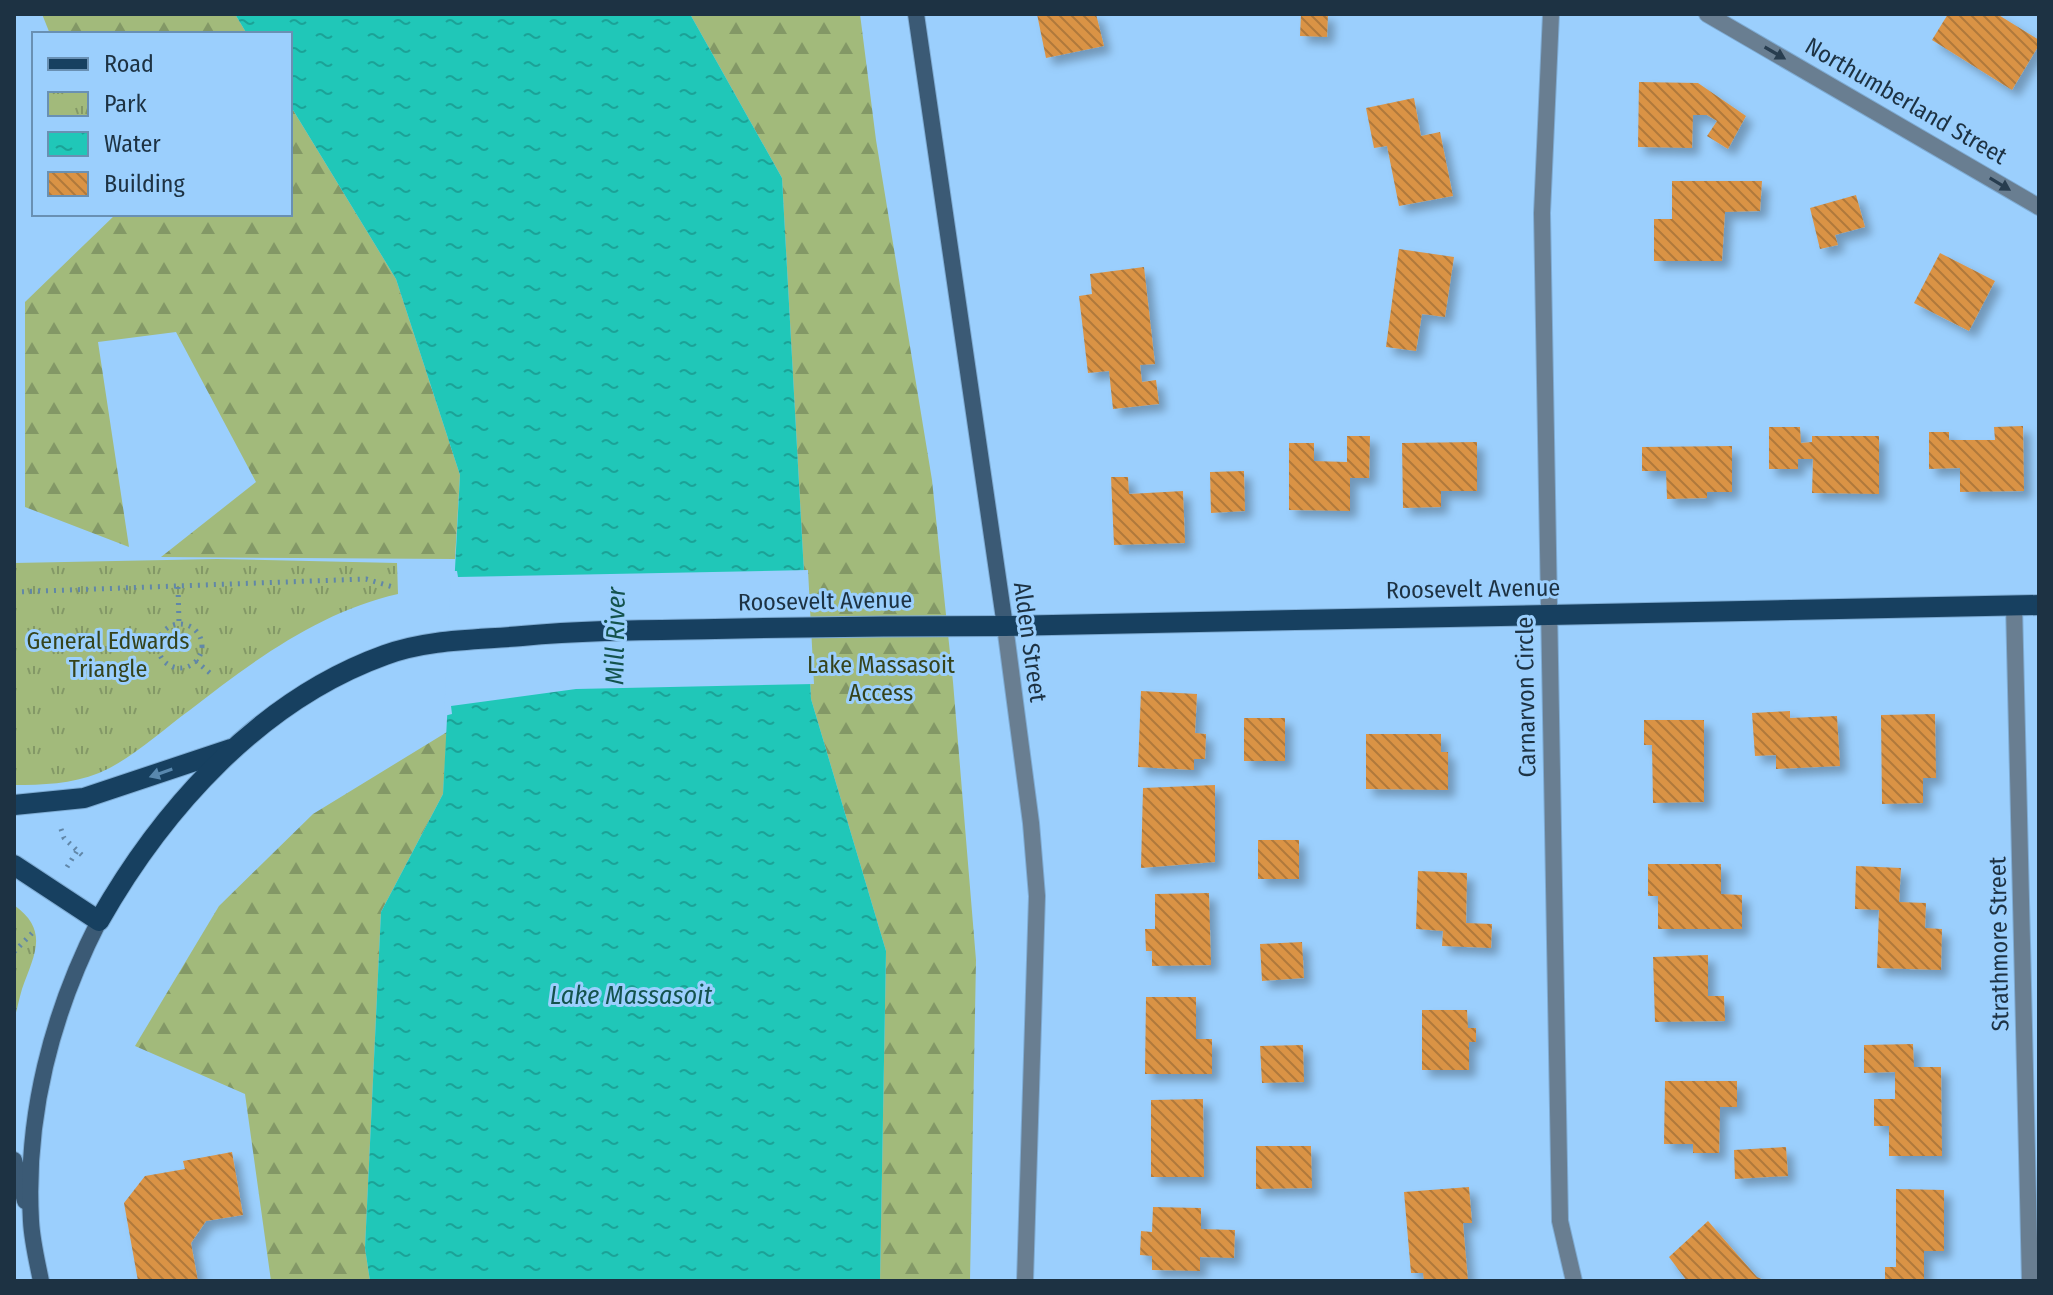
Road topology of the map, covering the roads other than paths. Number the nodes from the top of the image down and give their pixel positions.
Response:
1 (916, 14) edge
2 (1551, 14) edge
3 (1707, 14) edge
4 (2039, 207) edge
5 (2014, 605) junction
6 (2039, 605) edge
7 (1548, 613) junction
8 (1005, 626) junction
9 (234, 748) junction
10 (14, 805) edge
11 (14, 865) edge
12 (99, 921) junction
13 (14, 1160) edge
14 (31, 1223) junction
15 (41, 1281) edge
16 (1025, 1281) edge
17 (1574, 1281) edge
18 (2030, 1281) edge

1 - 8 main road, Alden Street
2 - 7 street, Carnarvon Circle
3 -> 4 street, Northumberland Street
5 - 6 main road, Roosevelt Avenue
5 - 7 main road, Roosevelt Avenue
5 - 18 street, Strathmore Street
7 - 8 main road, Roosevelt Avenue
7 - 17 street, Carnarvon Circle
8 - 9 main road, Roosevelt Avenue
8 - 16 street, Alden Street
9 -> 10 main road
9 - 12 main road, Roosevelt Avenue
11 - 12 main road
12 - 14 main road, Roosevelt Avenue
13 - 14 main road
14 - 15 main road, Roosevelt Avenue

